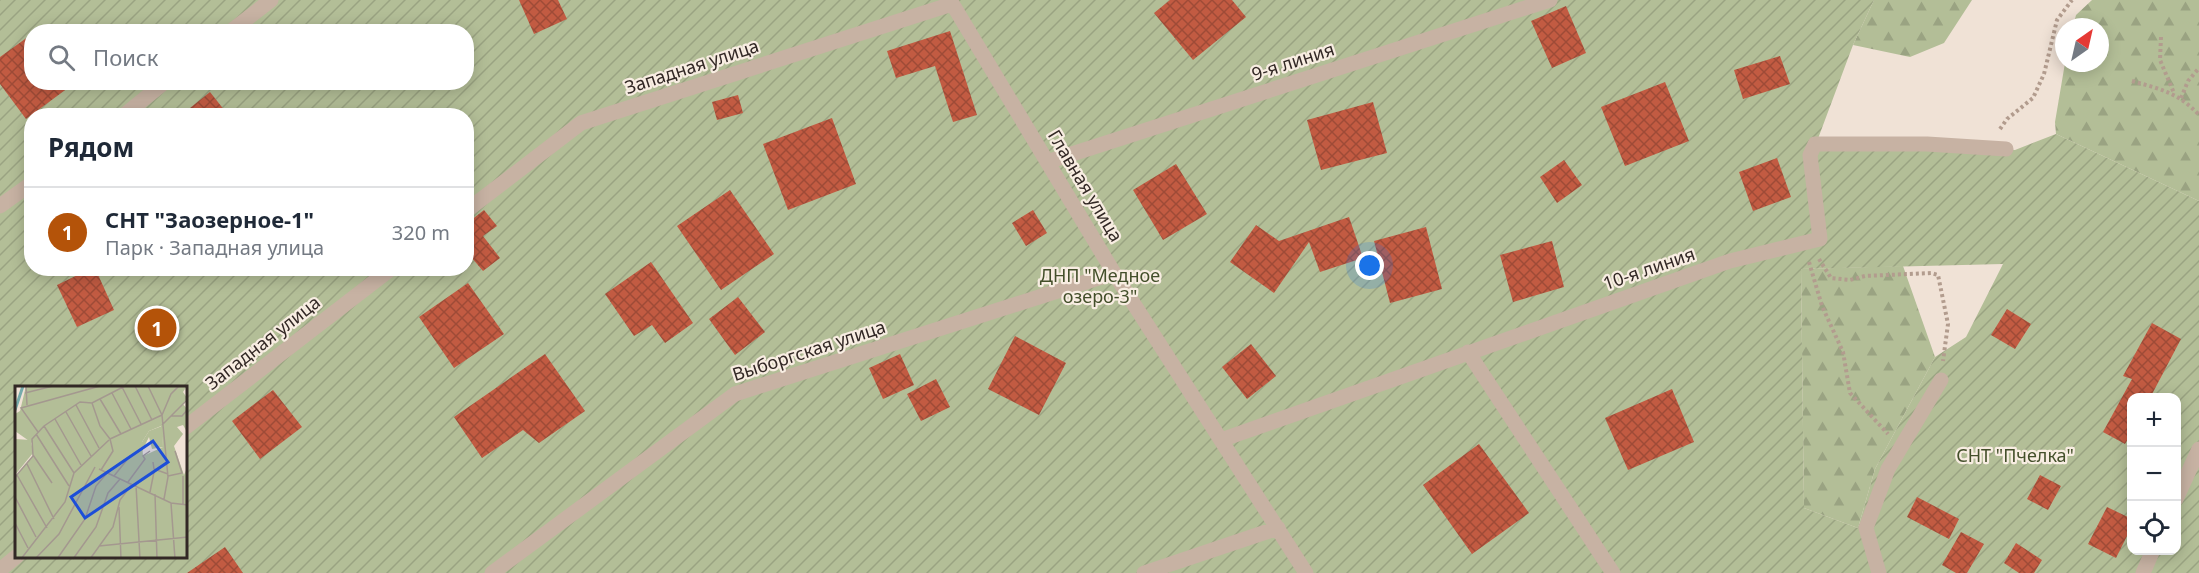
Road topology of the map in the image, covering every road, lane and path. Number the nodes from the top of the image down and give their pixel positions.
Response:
1 (271, 0) edge
2 (1550, 0) edge
3 (2072, 0) edge
4 (951, 2) edge
5 (240, 24) edge
6 (2161, 37) dead end
7 (2199, 68) edge
8 (2132, 81) dead end
9 (155, 90) edge
10 (2174, 94) junction
11 (2181, 98) junction
12 (133, 108) edge
13 (2199, 115) edge
14 (1976, 147) junction
15 (2006, 149) dead end
16 (1047, 162) junction
17 (24, 189) edge
18 (474, 205) edge
19 (0, 206) edge
20 (1809, 242) junction
21 (1114, 273) junction
22 (382, 276) edge
23 (1468, 352) junction
24 (1941, 380) joint
25 (188, 425) edge
26 (1221, 440) junction
27 (1901, 447) junction
28 (2199, 449) edge
29 (2181, 488) edge
30 (1278, 528) junction
31 (2151, 555) edge
32 (15, 558) edge
33 (0, 570) edge
34 (492, 573) edge
35 (1144, 573) edge
36 (1306, 573) edge
37 (1613, 573) edge
38 (1879, 573) edge
39 (2143, 573) edge

1 - 5 street
2 - 16 street, 9-я линия
3 - 14 path
4 - 16 street, Главная улица
4 - 18 street, Западная улица
6 - 10 path
7 - 11 path
8 - 10 path
9 - 12 street
10 - 11 path
11 - 13 path
14 - 15 street
14 - 20 street
16 - 21 street, Главная улица
17 - 19 street
20 - 23 street, 10-я линия
20 - 24 path
20 - 27 path
21 - 26 street, Главная улица
21 - 34 street, Выборгская улица
22 - 25 street, Западная улица
23 - 26 street, 10-я линия
23 - 37 street
24 - 27 street
26 - 30 street, Главная улица
27 - 38 street
28 - 29 street
30 - 35 street
30 - 36 street, Главная улица
31 - 39 street
32 - 33 street

